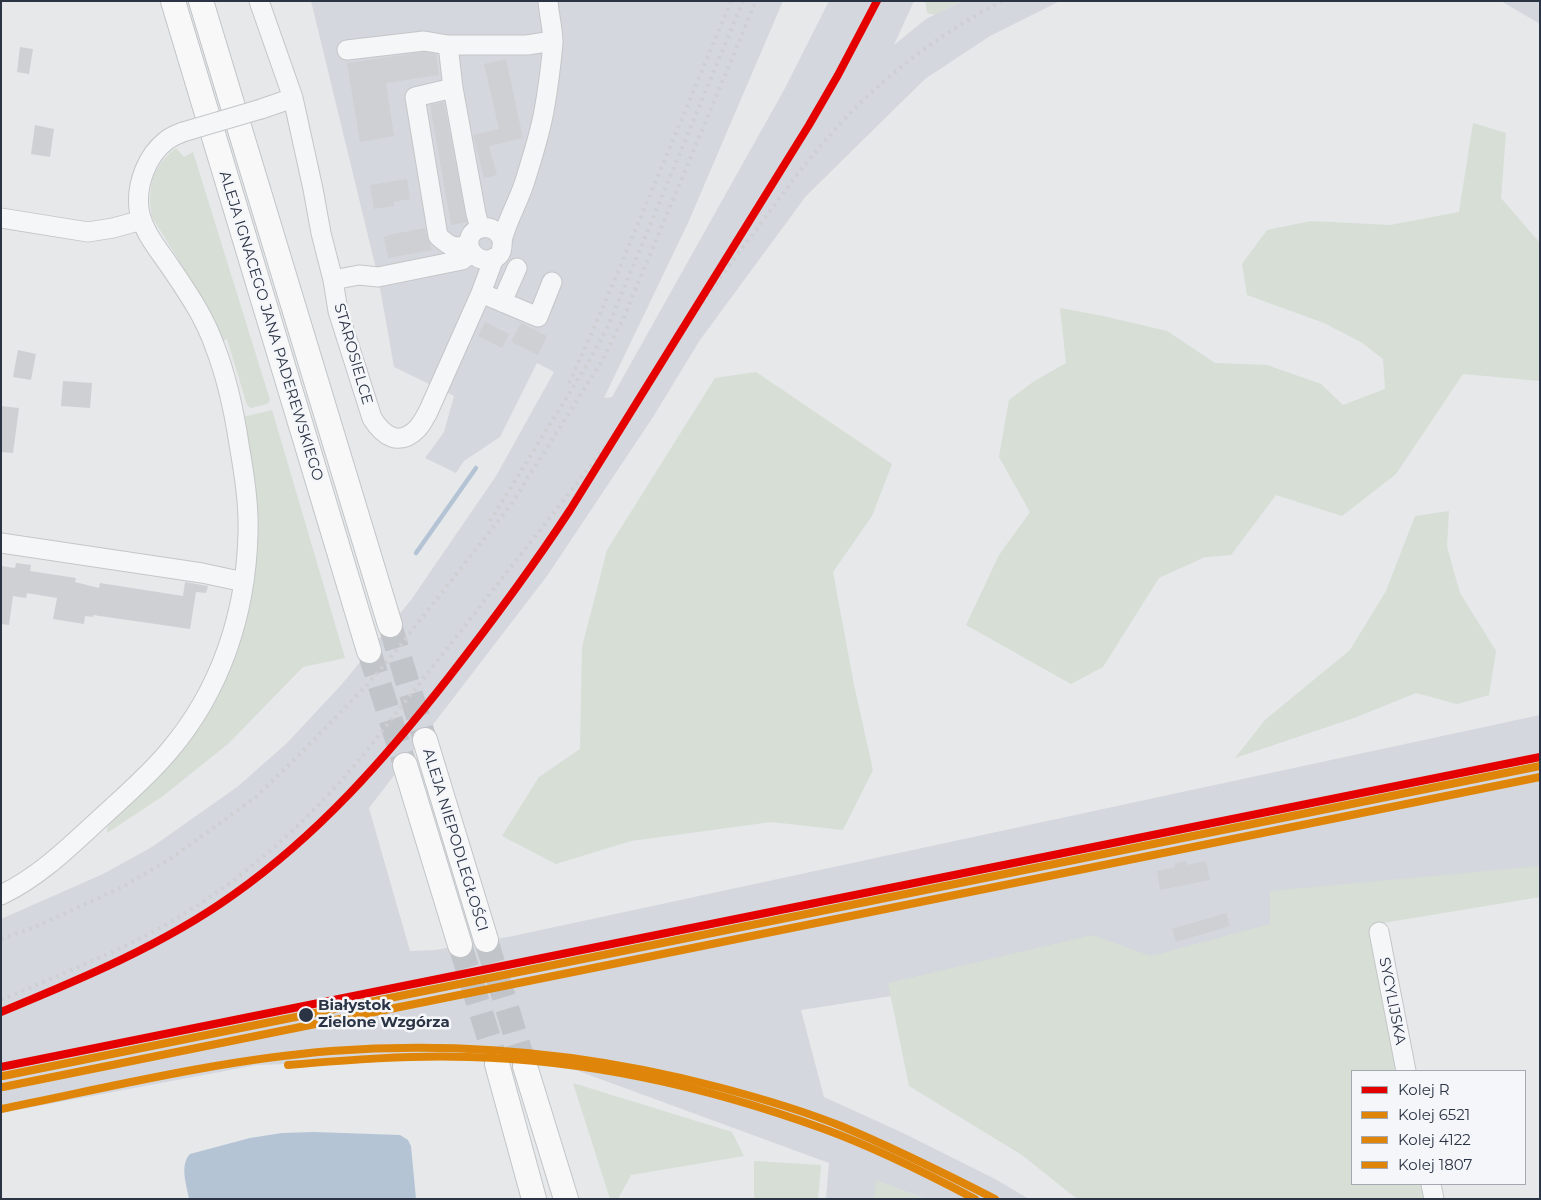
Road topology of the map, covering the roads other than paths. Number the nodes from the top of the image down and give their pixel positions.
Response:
1 (173, 1) edge
2 (201, 1) edge
3 (259, 1) edge
4 (548, 1) edge
5 (553, 41) junction
6 (448, 45) junction
7 (347, 50) dead end
8 (452, 88) junction
9 (293, 98) junction
10 (1, 218) edge
11 (142, 220) junction
12 (480, 228) junction
13 (502, 239) junction
14 (471, 249) junction
15 (494, 258) junction
16 (517, 268) dead end
17 (333, 280) junction
18 (552, 282) dead end
19 (481, 293) junction
20 (502, 302) junction
21 (1, 543) edge
22 (244, 582) junction
23 (390, 625) tunnel mouth
24 (369, 651) tunnel mouth
25 (425, 740) tunnel mouth
26 (405, 765) tunnel mouth
27 (1, 895) edge
28 (1379, 932) dead end
29 (486, 940) tunnel mouth
30 (460, 945) tunnel mouth
31 (497, 1064) tunnel mouth
32 (525, 1066) tunnel mouth
33 (1406, 1070) edge
34 (1431, 1185) edge
35 (534, 1199) edge
36 (566, 1199) edge
37 (1434, 1199) edge

1 - 24 main road, ALEJA IGNACEGO JANA PADEREWSKIEGO
2 - 23 main road, ALEJA IGNACEGO JANA PADEREWSKIEGO
3 - 9 street, STAROSIELCE
4 - 5 street
5 - 6 street
5 - 13 street
6 - 7 street
6 - 8 street
8 - 12 street
8 - 14 street
9 - 11 street, bridge
9 - 17 street, STAROSIELCE
10 - 11 street
11 - 22 street
12 - 13 street
12 - 14 street
13 - 15 street
14 - 15 street
14 - 17 street
15 - 19 street
16 - 20 street
17 - 19 street, STAROSIELCE
18 - 20 street
19 - 20 street
21 - 22 street
22 - 27 street
25 - 29 main road, ALEJA NIEPODLEGŁOŚCI
26 - 30 main road, ALEJA NIEPODLEGŁOŚCI
28 - 33 street, SYCYLIJSKA
31 - 35 main road
32 - 36 main road
34 - 37 street

